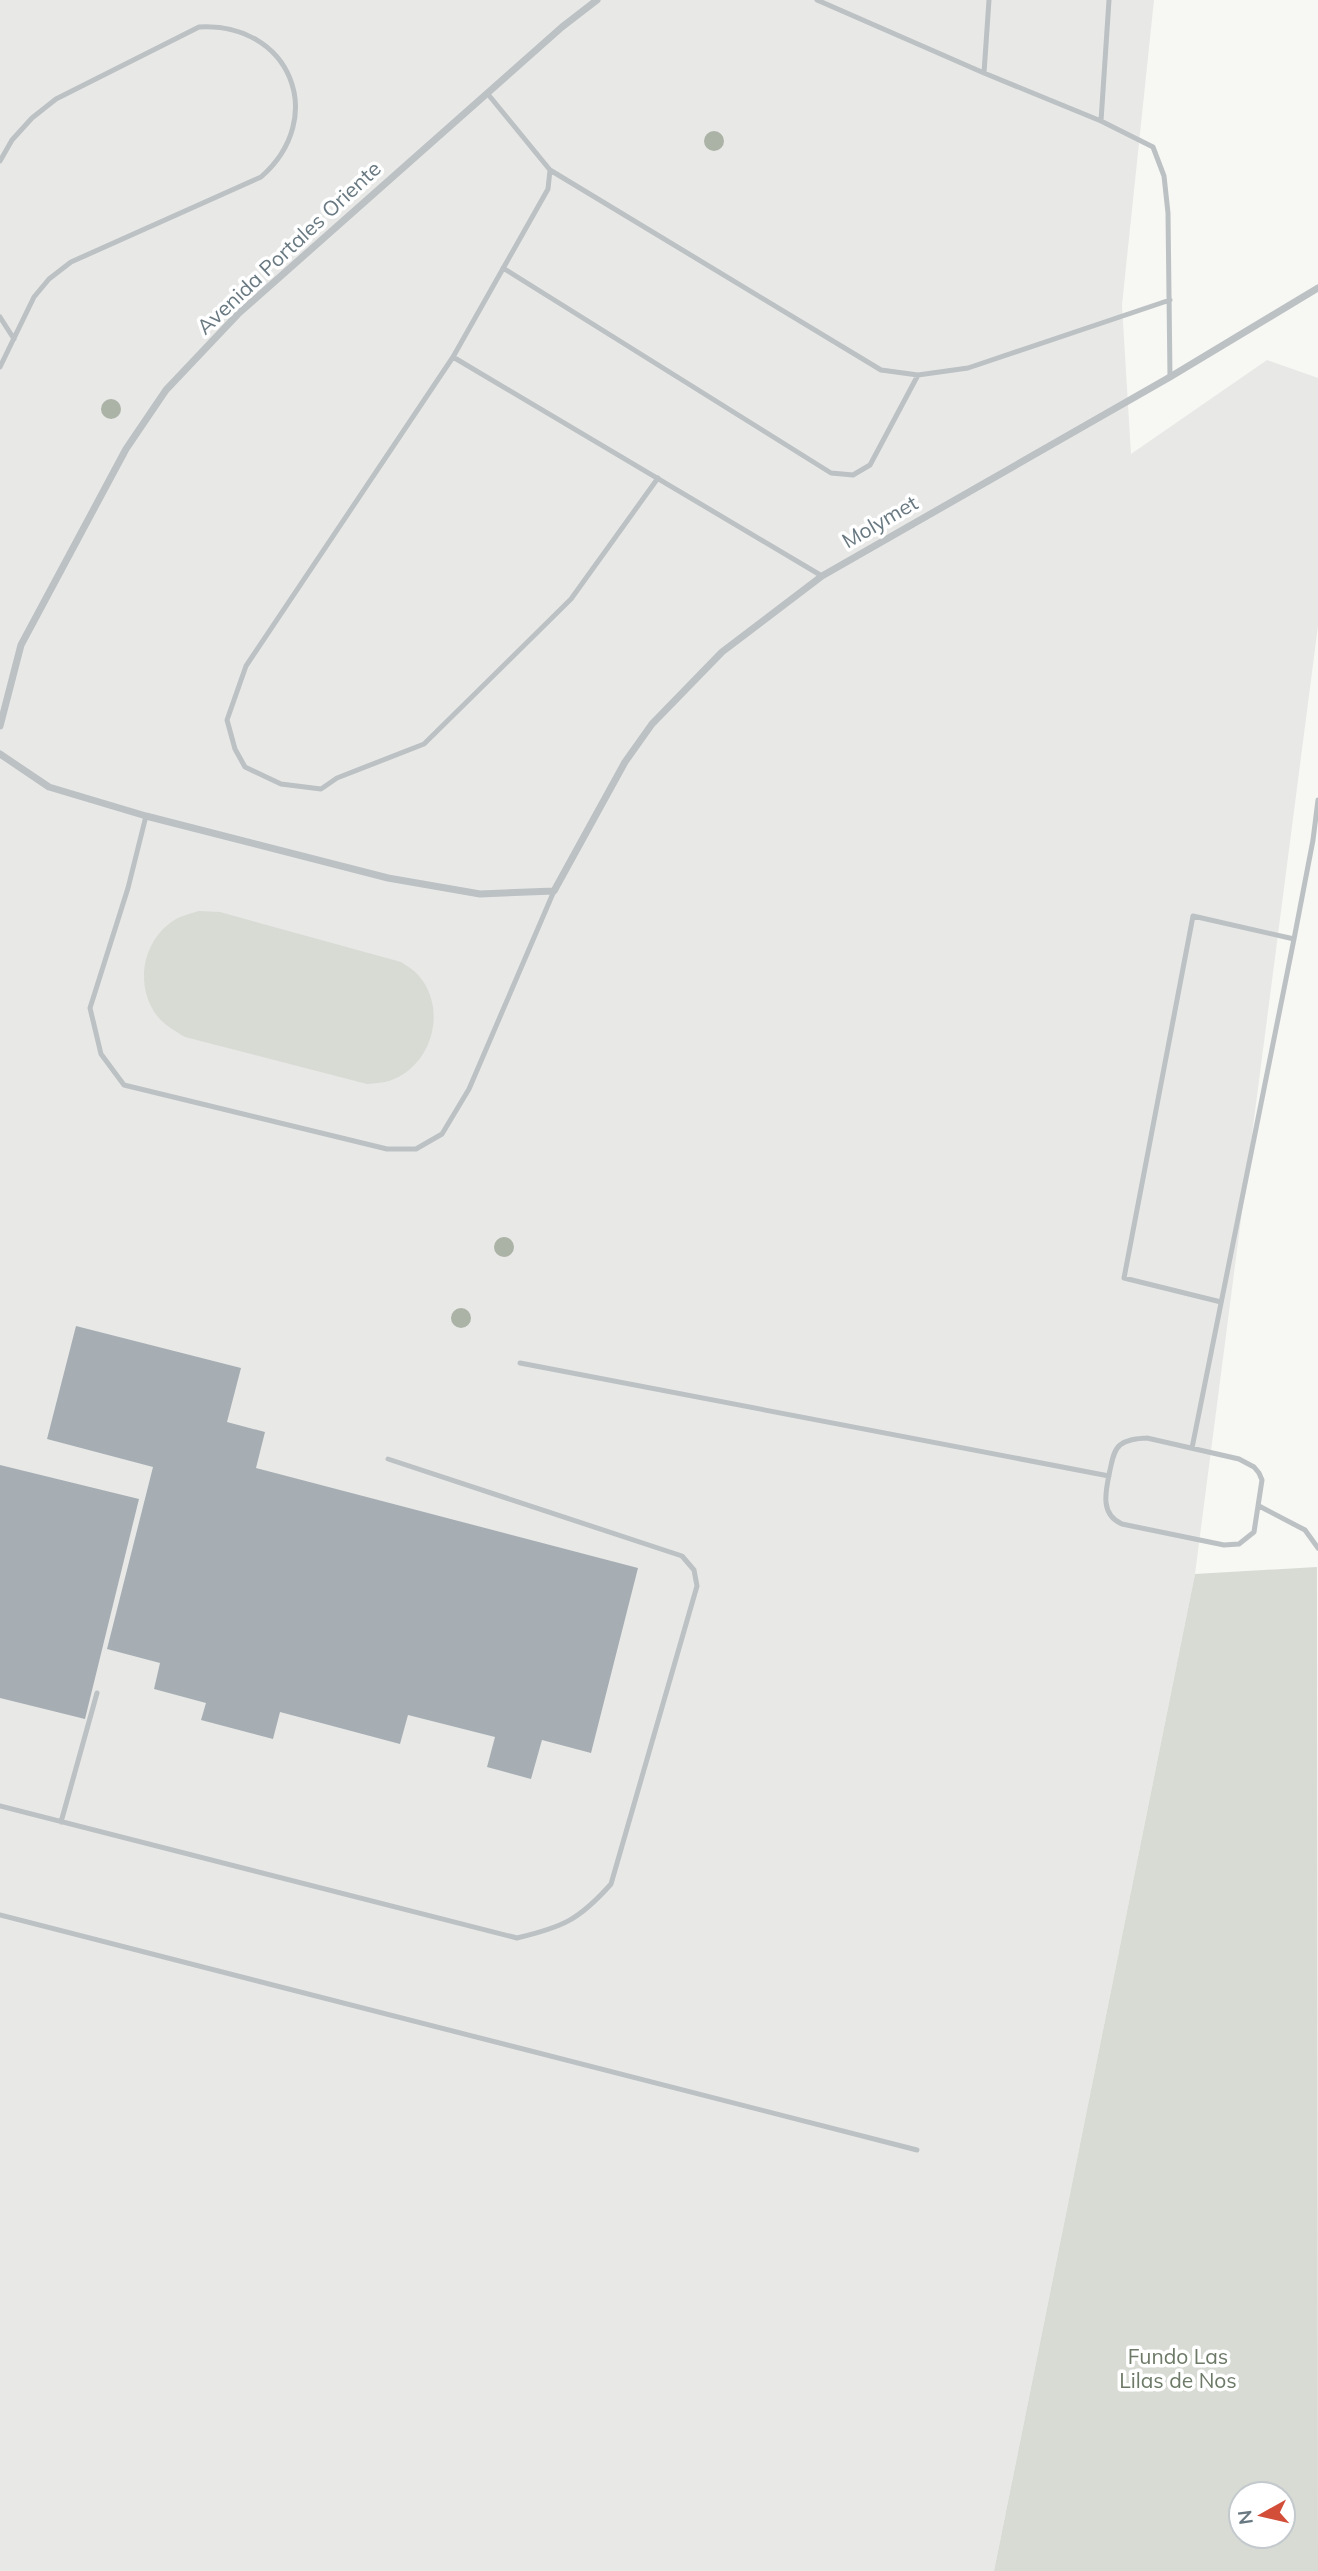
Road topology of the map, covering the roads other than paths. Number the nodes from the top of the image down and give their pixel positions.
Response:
1 (597, 0) edge
2 (817, 0) edge
3 (989, 0) edge
4 (1109, 0) edge
5 (985, 73) junction
6 (487, 93) junction
7 (1101, 121) junction
8 (0, 161) edge
9 (550, 170) junction
10 (503, 268) junction
11 (1318, 288) edge
12 (1170, 300) junction
13 (0, 317) edge
14 (14, 339) junction
15 (453, 357) junction
16 (0, 367) edge
17 (918, 375) junction
18 (1170, 377) junction
19 (658, 478) junction
20 (822, 576) junction
21 (0, 726) edge
22 (0, 754) edge
23 (1318, 800) edge
24 (146, 816) junction
25 (554, 891) junction
26 (1294, 939) junction
27 (1221, 1302) junction
28 (520, 1363) dead end
29 (1192, 1448) junction
30 (388, 1459) dead end
31 (1109, 1476) junction
32 (1259, 1506) junction
33 (1318, 1548) edge
34 (97, 1693) dead end
35 (0, 1806) edge
36 (61, 1822) junction
37 (0, 1915) edge
38 (917, 2150) dead end

1 - 6 street, Avenida Portales Oriente
2 - 5 lane
3 - 5 lane
4 - 7 lane
5 - 7 lane
6 - 9 lane
6 - 21 street, Avenida Portales Oriente
7 - 12 lane
8 - 14 lane
9 - 10 lane
9 - 17 lane
10 - 15 lane
10 - 17 lane
11 - 18 street, Molymet
12 - 17 lane
12 - 18 lane
13 - 14 lane
14 - 16 lane
15 - 19 lane
15 - 19 lane
18 - 20 street, Molymet
19 - 20 lane
20 - 25 street, Molymet
22 - 24 street
23 - 26 lane
24 - 25 street
24 - 25 lane
26 - 27 lane
26 - 27 lane
27 - 29 lane
28 - 31 lane
29 - 31 lane
29 - 32 lane
30 - 36 lane
31 - 32 lane
32 - 33 lane
34 - 36 lane
35 - 36 lane
37 - 38 lane

